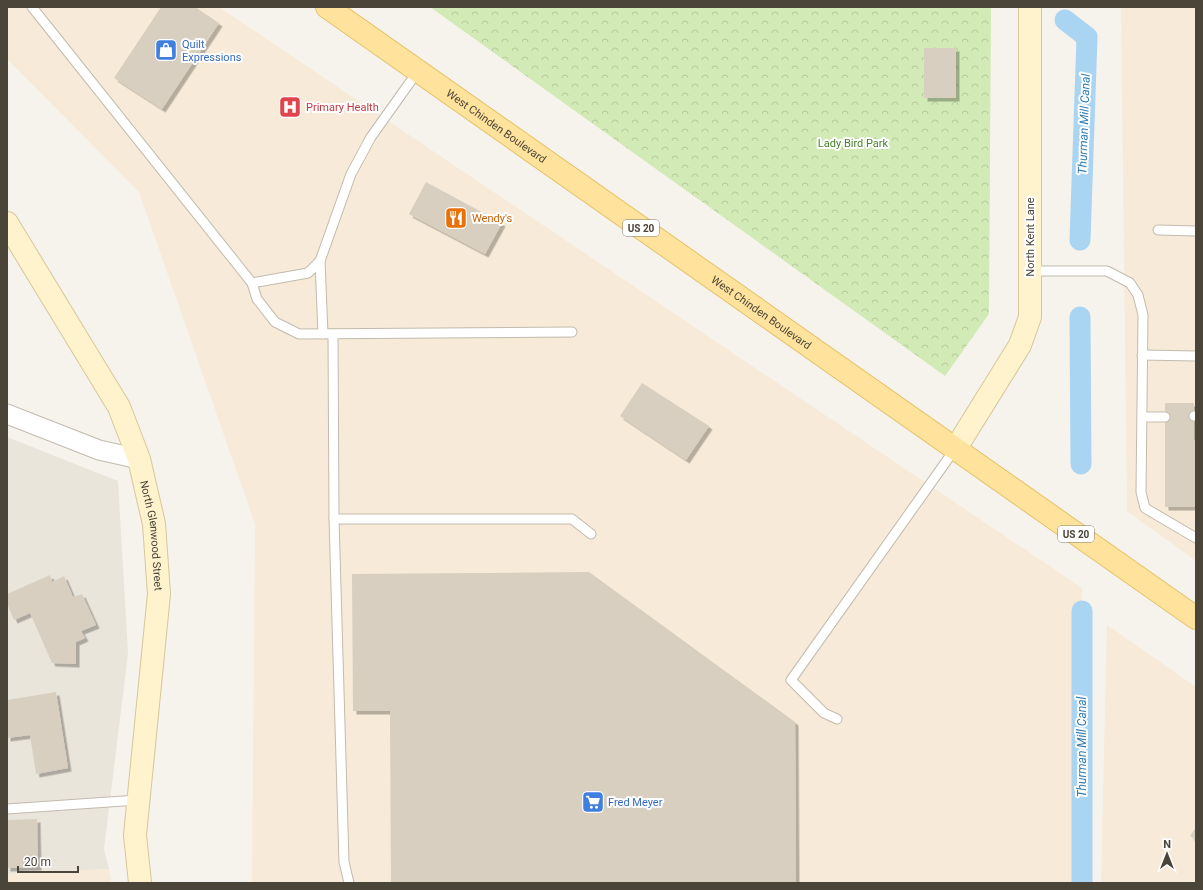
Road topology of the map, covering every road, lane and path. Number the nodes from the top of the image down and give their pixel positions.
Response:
1 (32, 7) edge
2 (327, 7) edge
3 (1030, 7) edge
4 (418, 71) junction
5 (7, 223) edge
6 (1158, 230) dead end
7 (1196, 231) edge
8 (320, 262) junction
9 (1030, 270) junction
10 (252, 283) junction
11 (572, 332) dead end
12 (328, 334) junction
13 (1142, 355) junction
14 (1196, 356) edge
15 (7, 414) edge
16 (1142, 417) junction
17 (1165, 417) dead end
18 (956, 448) junction
19 (139, 459) junction
20 (334, 519) junction
21 (591, 534) dead end
22 (1196, 538) edge
23 (1196, 618) edge
24 (836, 719) dead end
25 (138, 800) junction
26 (7, 809) edge
27 (140, 883) edge
28 (349, 883) edge

1 - 10 lane
2 - 4 main road, West Chinden Boulevard / US 20
3 - 9 main road, North Kent Lane
4 - 8 lane
4 - 18 main road, West Chinden Boulevard / US 20
5 - 19 main road, North Glenwood Street
6 - 7 lane
8 - 10 lane
8 - 12 lane
9 - 13 lane
9 - 18 main road, North Kent Lane
10 - 12 lane
11 - 12 lane
12 - 20 lane
13 - 14 lane
13 - 16 lane
15 - 19 street
16 - 17 lane
16 - 22 lane
18 - 23 main road, West Chinden Boulevard / US 20
18 - 24 lane
19 - 25 main road, North Glenwood Street
20 - 21 lane
20 - 28 lane
25 - 26 lane
25 - 27 main road, North Glenwood Street

